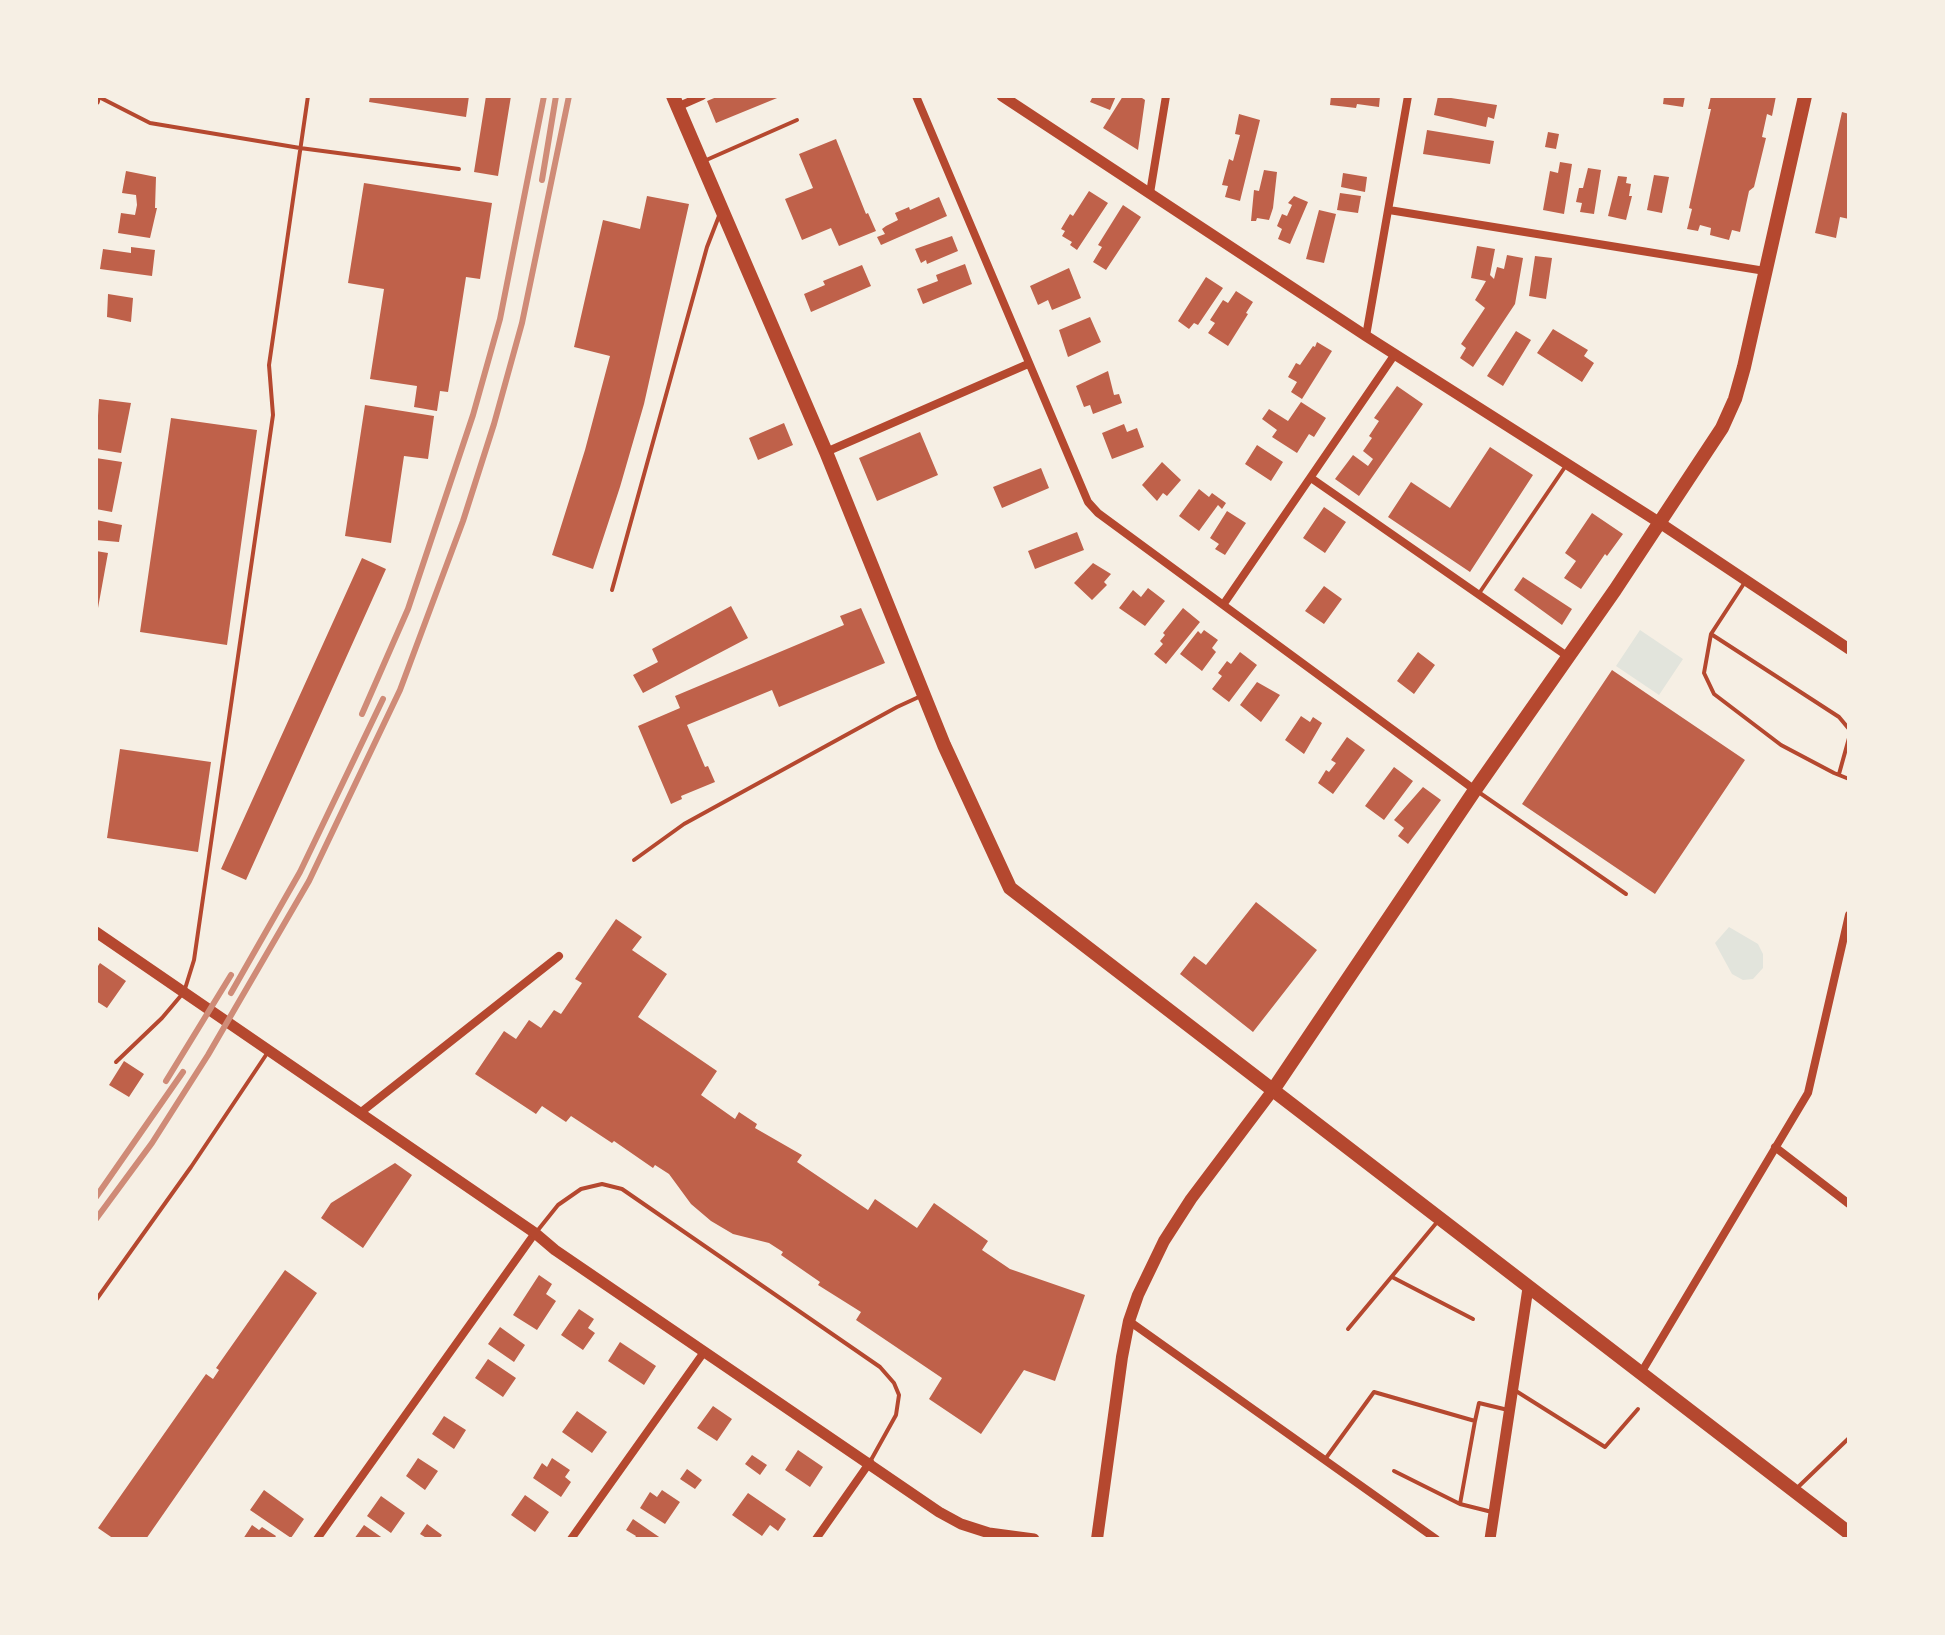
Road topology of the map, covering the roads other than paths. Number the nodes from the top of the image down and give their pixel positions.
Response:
1 (308, 96) edge
2 (702, 96) edge
3 (916, 96) edge
4 (1002, 96) edge
5 (1166, 96) edge
6 (1408, 96) edge
7 (1805, 96) edge
8 (96, 97) edge
9 (675, 101) edge
10 (797, 120) dead end
11 (300, 148) junction
12 (701, 163) junction
13 (459, 169) dead end
14 (1150, 193) junction
15 (721, 210) junction
16 (1389, 210) junction
17 (1765, 271) junction
18 (1366, 336) junction
19 (1395, 354) junction
20 (1028, 364) junction
21 (826, 452) junction
22 (1567, 464) junction
23 (1311, 478) junction
24 (1660, 523) junction
25 (1746, 580) junction
26 (612, 590) dead end
27 (1478, 594) junction
28 (1223, 605) junction
29 (1711, 634) junction
30 (1849, 649) edge
31 (1567, 656) junction
32 (924, 695) junction
33 (1849, 729) edge
34 (1849, 738) edge
35 (1838, 775) junction
36 (1849, 779) edge
37 (1475, 790) junction
38 (634, 860) dead end
39 (1626, 894) dead end
40 (1849, 915) edge
41 (96, 932) edge
42 (559, 956) dead end
43 (184, 992) junction
44 (268, 1051) junction
45 (116, 1062) dead end
46 (1273, 1090) junction
47 (360, 1113) junction
48 (1775, 1147) junction
49 (1849, 1204) edge
50 (1440, 1220) junction
51 (535, 1233) junction
52 (1392, 1277) junction
53 (1528, 1288) junction
54 (96, 1300) edge
55 (1473, 1319) dead end
56 (1129, 1321) junction
57 (1348, 1329) dead end
58 (704, 1352) junction
59 (1641, 1373) junction
60 (1513, 1389) junction
61 (1638, 1409) dead end
62 (1509, 1410) junction
63 (1475, 1421) junction
64 (1849, 1438) edge
65 (1325, 1460) junction
66 (870, 1462) junction
67 (1394, 1471) dead end
68 (1794, 1491) junction
69 (1460, 1504) junction
70 (1494, 1513) junction
71 (1849, 1533) edge
72 (317, 1539) edge
73 (571, 1539) edge
74 (816, 1539) edge
75 (1034, 1539) edge
76 (1097, 1539) edge
77 (1436, 1539) edge
78 (1490, 1539) edge

1 - 11 lane
2 - 9 street
3 - 20 street
4 - 14 street
5 - 14 street
6 - 16 street
7 - 17 main road
8 - 11 lane
9 - 12 main road
10 - 12 lane
11 - 13 lane
11 - 43 lane
12 - 15 main road
14 - 18 street
15 - 21 main road
15 - 26 lane
16 - 17 street
16 - 18 street
17 - 24 main road
18 - 19 street
19 - 22 street
19 - 23 street
20 - 21 street
20 - 28 street
21 - 32 main road
22 - 24 street
22 - 27 lane
23 - 27 street
23 - 28 street
24 - 25 street
24 - 31 main road
25 - 29 lane
25 - 30 street
27 - 31 street
28 - 37 street
29 - 33 lane
29 - 35 lane
31 - 37 main road
32 - 38 lane
32 - 46 main road
34 - 35 lane
35 - 36 lane
37 - 39 lane
37 - 46 main road
40 - 48 street
41 - 43 street
42 - 47 street
43 - 44 street
43 - 45 lane
44 - 47 street
44 - 54 lane
46 - 50 main road
46 - 56 main road
47 - 51 street
48 - 49 street
48 - 59 street
50 - 52 lane
50 - 53 main road
51 - 58 street
51 - 66 lane
51 - 72 street
52 - 55 lane
52 - 57 lane
53 - 59 main road
53 - 60 street
56 - 65 street
56 - 76 main road
58 - 66 street
58 - 73 street
59 - 68 main road
60 - 61 lane
60 - 62 street
62 - 63 lane
62 - 70 street
63 - 65 lane
63 - 69 lane
64 - 68 lane
65 - 77 street
66 - 74 street
66 - 75 street
67 - 69 lane
68 - 71 main road
69 - 70 lane
70 - 78 street

